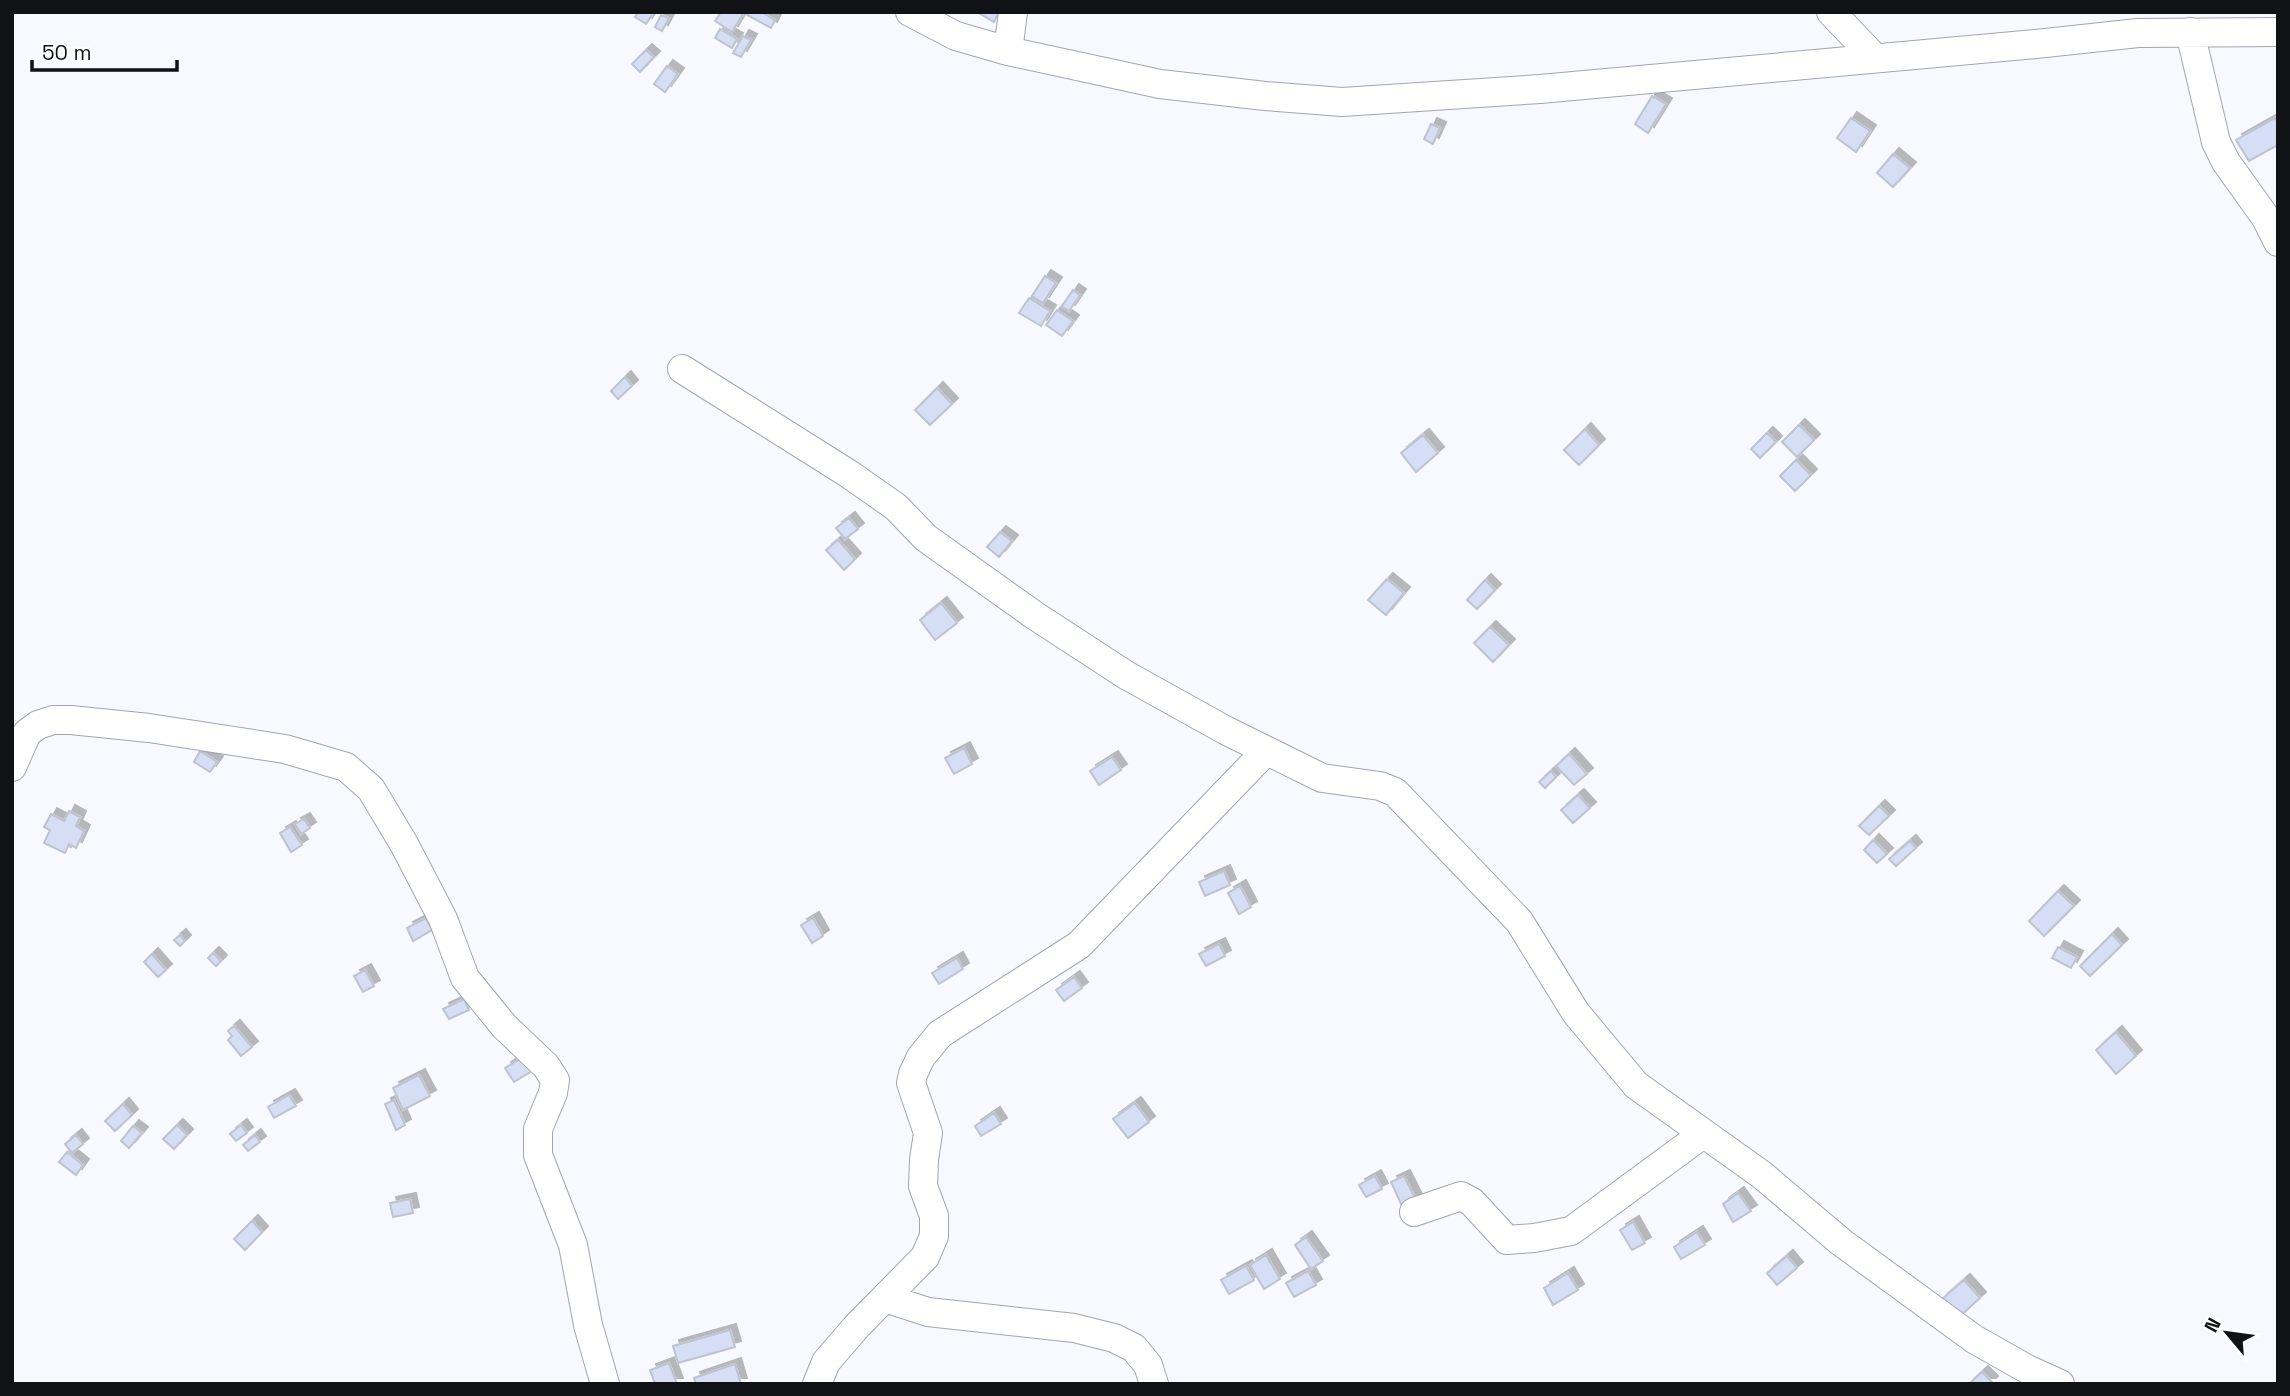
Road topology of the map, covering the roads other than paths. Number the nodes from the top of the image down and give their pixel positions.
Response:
1 (910, 12) edge
2 (1013, 12) edge
3 (1831, 12) edge
4 (2190, 32) junction
5 (2278, 32) edge
6 (1008, 51) junction
7 (1875, 58) junction
8 (2278, 242) edge
9 (682, 369) dead end
10 (1266, 751) junction
11 (12, 767) edge
12 (1703, 1134) junction
13 (1414, 1212) dead end
14 (885, 1298) junction
15 (605, 1384) edge
16 (817, 1384) edge
17 (1154, 1384) edge
18 (2060, 1384) edge

1 - 6 street
2 - 6 street
3 - 7 street
4 - 5 street
4 - 7 street
4 - 8 street
6 - 7 street
9 - 10 street
10 - 12 street
10 - 14 street
11 - 15 street
12 - 13 street
12 - 18 street
14 - 16 street
14 - 17 street

